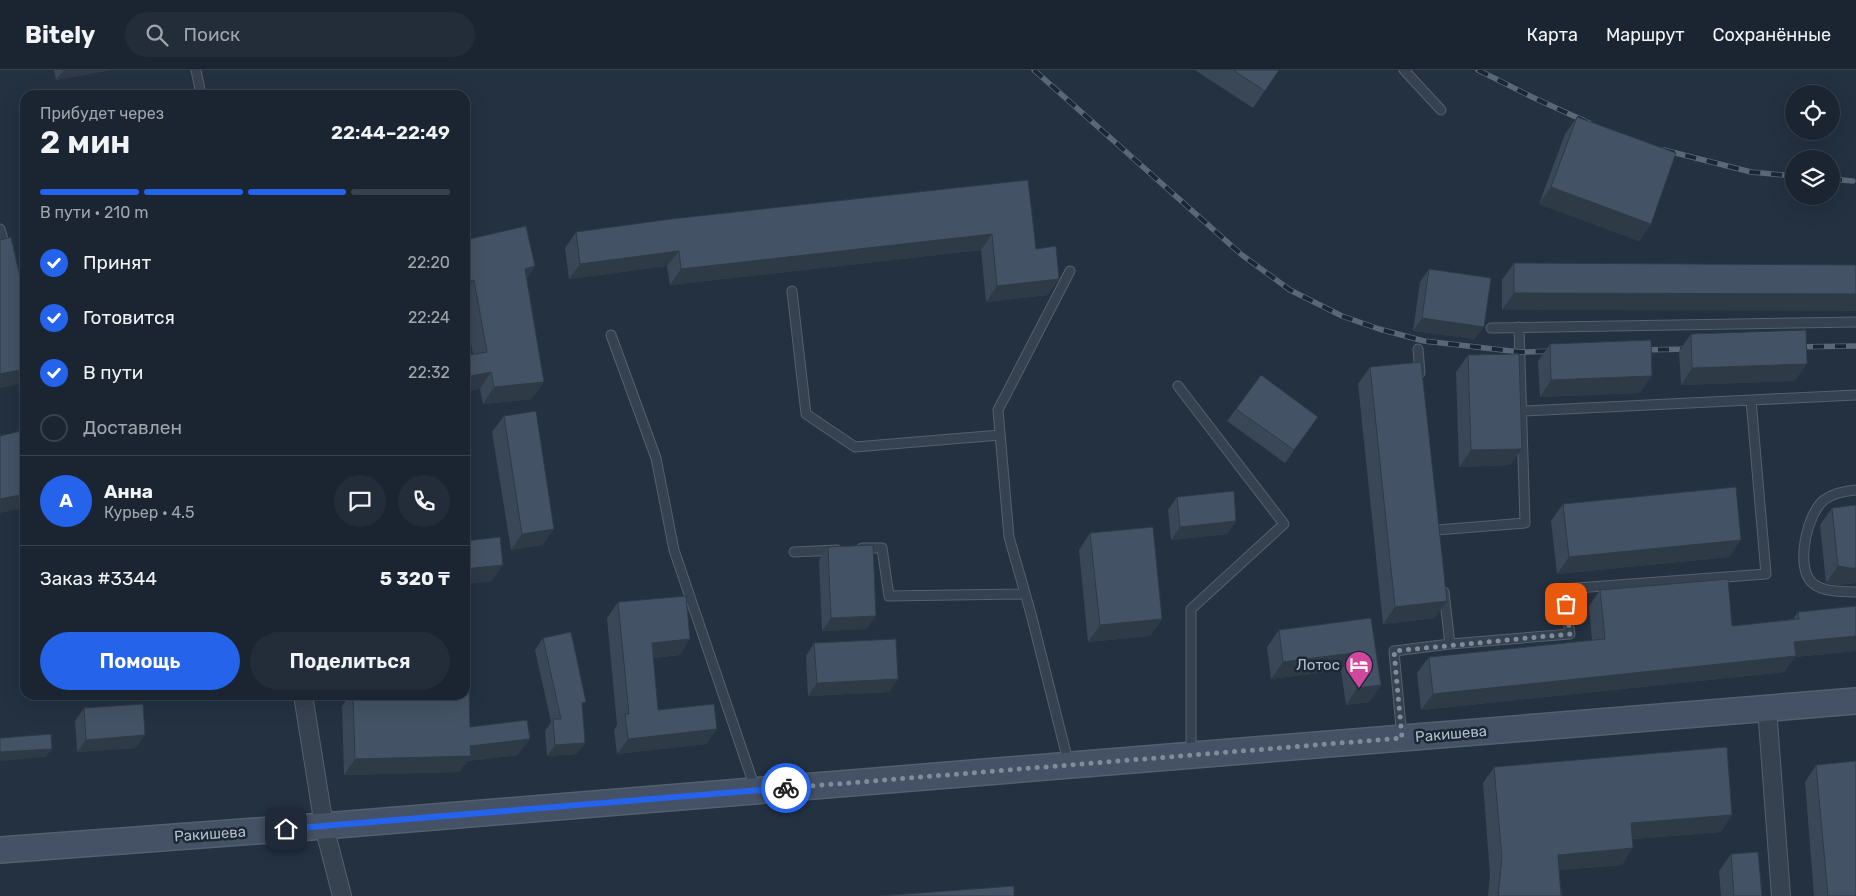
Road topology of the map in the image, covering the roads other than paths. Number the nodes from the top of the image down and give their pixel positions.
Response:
1 (196, 70) edge
2 (1404, 70) edge
3 (200, 90) edge
4 (1441, 110) dead end
5 (0, 229) edge
6 (8, 257) edge
7 (1070, 271) dead end
8 (792, 291) dead end
9 (1856, 322) edge
10 (1520, 327) junction
11 (1491, 328) dead end
12 (611, 335) dead end
13 (1418, 349) dead end
14 (1421, 378) edge
15 (1178, 386) dead end
16 (1856, 395) edge
17 (1752, 400) junction
18 (1522, 411) junction
19 (1000, 435) junction
20 (1856, 490) edge
21 (1437, 530) edge
22 (843, 549) edge
23 (853, 549) edge
24 (794, 552) dead end
25 (1443, 587) edge
26 (1856, 592) edge
27 (1025, 594) junction
28 (1450, 644) junction
29 (304, 700) edge
30 (1856, 701) edge
31 (1767, 708) junction
32 (1402, 738) junction
33 (1191, 755) junction
34 (1069, 765) junction
35 (756, 791) junction
36 (324, 826) junction
37 (0, 850) edge
38 (342, 896) edge
39 (1781, 896) edge

1 - 3 lane
2 - 4 lane
5 - 6 lane
7 - 19 lane
8 - 19 lane
9 - 10 lane
10 - 11 lane
10 - 18 lane
12 - 35 lane
13 - 14 lane
15 - 33 lane
16 - 17 lane
17 - 18 lane
17 - 28 lane
18 - 21 lane
19 - 27 lane
20 - 26 lane
22 - 24 lane
23 - 27 lane
25 - 28 lane
27 - 34 lane
28 - 32 lane
29 - 36 street
30 - 31 street, Ракишева
31 - 32 street, Ракишева
31 - 39 street
32 - 33 street, Ракишева
33 - 34 street, Ракишева
34 - 35 street, Ракишева
35 - 36 street, Ракишева
36 - 37 street, Ракишева
36 - 38 street

